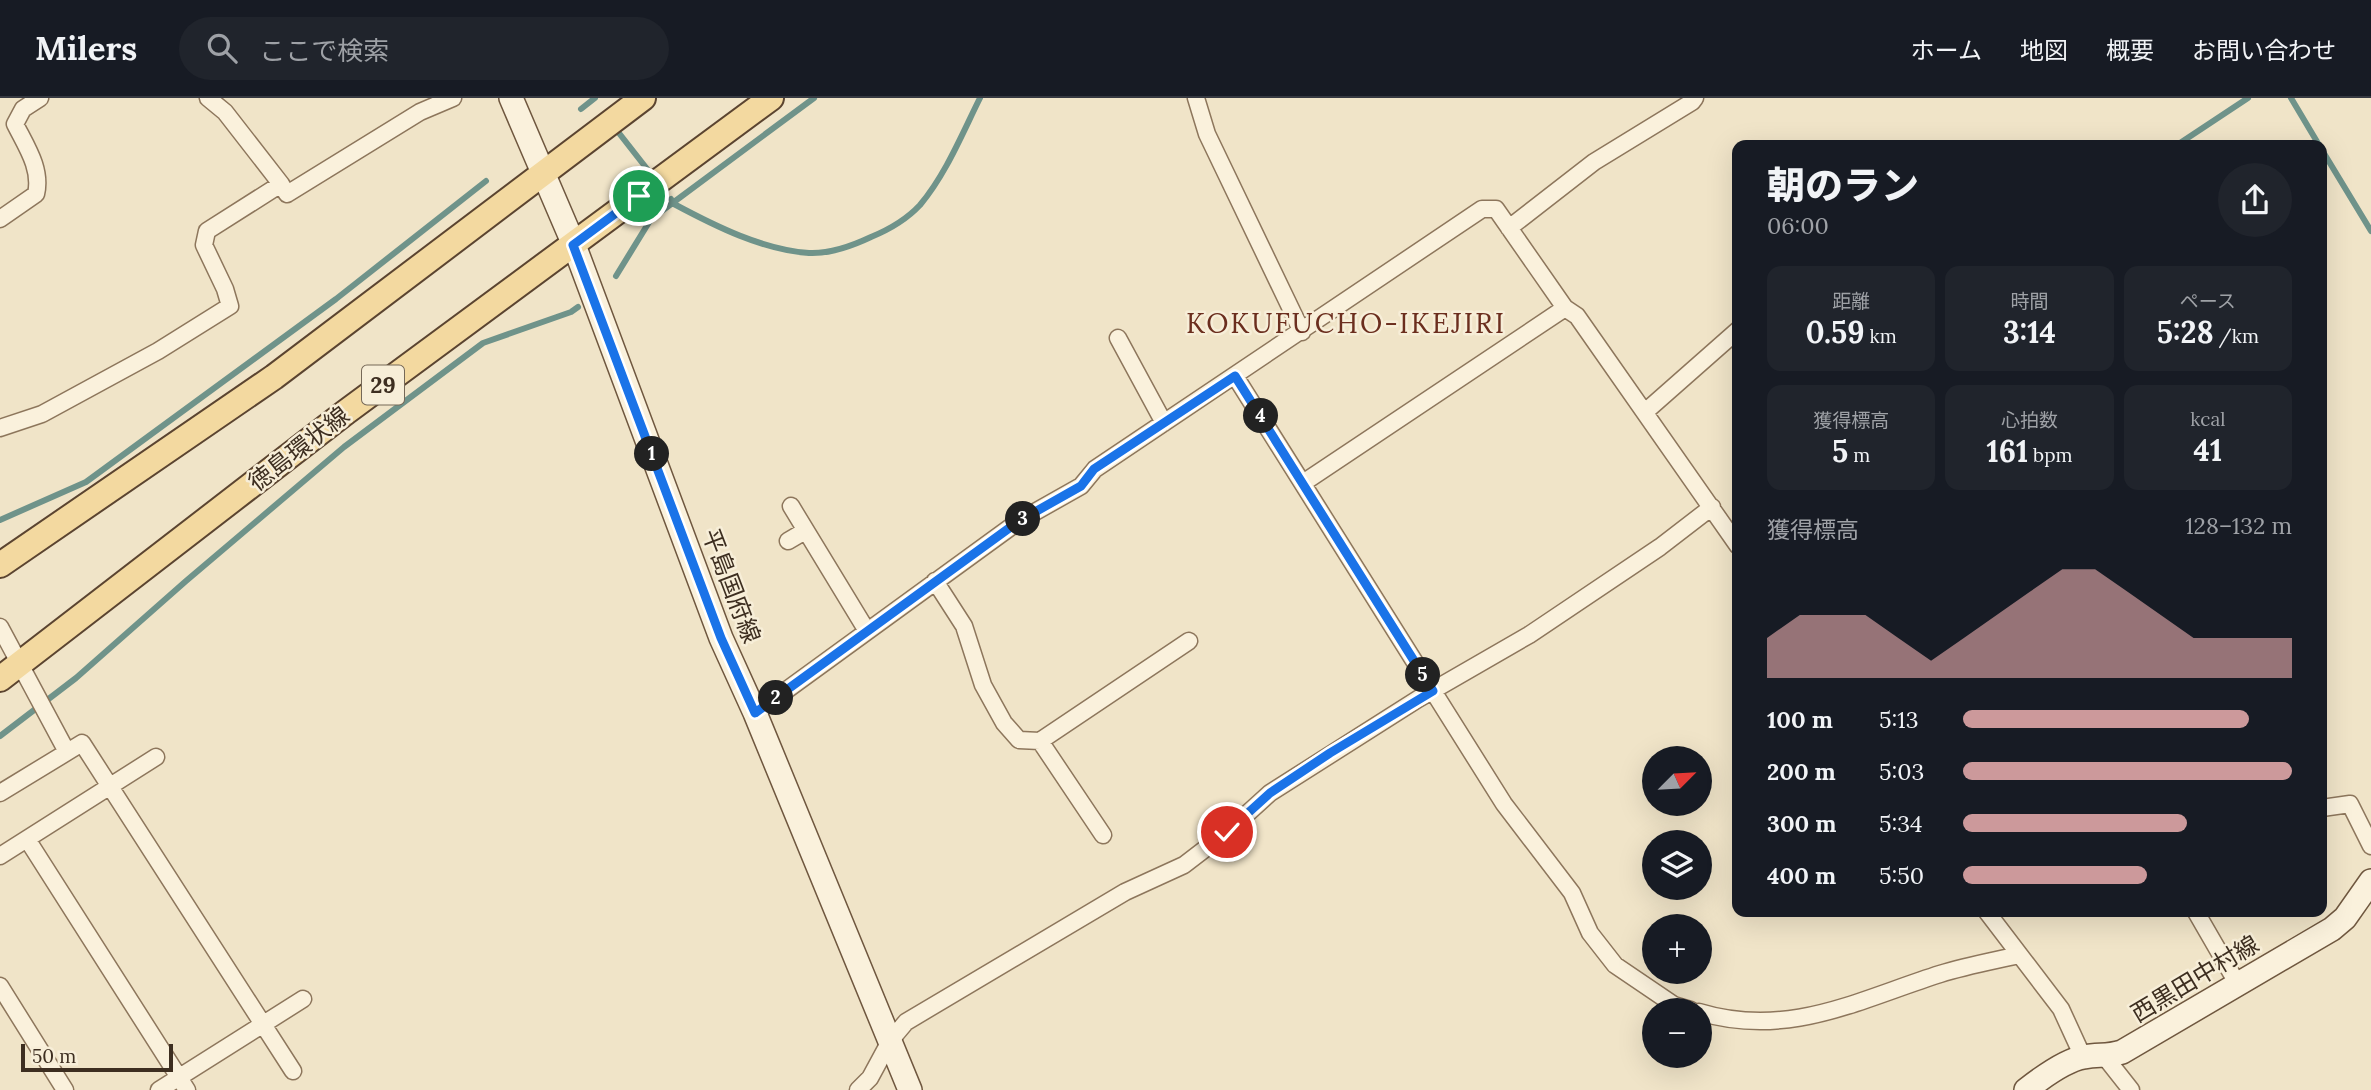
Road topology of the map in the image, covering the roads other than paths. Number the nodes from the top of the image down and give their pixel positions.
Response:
1 (40, 98) edge
2 (208, 98) edge
3 (453, 98) edge
4 (512, 98) edge
5 (643, 98) edge
6 (771, 98) edge
7 (1196, 98) edge
8 (1695, 98) edge
9 (541, 173) junction
10 (281, 184) junction
11 (0, 219) edge
12 (1509, 228) junction
13 (573, 245) junction
14 (1565, 308) junction
15 (1302, 332) junction
16 (1732, 335) edge
17 (1118, 338) dead end
18 (1235, 376) junction
19 (1645, 412) junction
20 (1164, 423) junction
21 (0, 428) edge
22 (1303, 483) junction
23 (790, 506) dead end
24 (1712, 507) junction
25 (805, 531) junction
26 (1732, 537) edge
27 (788, 541) dead end
28 (0, 565) edge
29 (935, 581) junction
30 (0, 627) edge
31 (867, 631) junction
32 (1189, 641) dead end
33 (21, 663) junction
34 (0, 679) edge
35 (1433, 691) junction
36 (0, 692) edge
37 (755, 713) junction
38 (1040, 741) junction
39 (67, 752) junction
40 (156, 757) dead end
41 (111, 786) junction
42 (0, 793) edge
43 (2327, 807) edge
44 (1103, 835) dead end
45 (27, 839) junction
46 (2371, 846) edge
47 (0, 856) edge
48 (2371, 881) edge
49 (1991, 917) edge
50 (2199, 917) edge
51 (2019, 955) junction
52 (2237, 983) junction
53 (0, 986) edge
54 (1664, 998) edge
55 (303, 999) dead end
56 (1712, 1016) edge
57 (264, 1024) junction
58 (890, 1041) junction
59 (2094, 1057) junction
60 (293, 1071) dead end
61 (183, 1084) edge
62 (65, 1090) edge
63 (159, 1090) edge
64 (858, 1090) edge
65 (910, 1090) edge
66 (2026, 1090) edge
67 (2131, 1090) edge

1 - 11 street
2 - 10 street
3 - 10 street
4 - 9 main road, 平島国府線
5 - 9 main road
6 - 13 main road, 徳島環状線 / 29
7 - 15 street
8 - 12 street
9 - 13 main road, 平島国府線
9 - 28 main road
10 - 21 street
12 - 14 street
12 - 15 street
13 - 33 main road, 徳島環状線 / 29
13 - 37 main road, 平島国府線
14 - 19 street
14 - 22 street
15 - 18 street
16 - 19 street
17 - 20 street
18 - 20 street
18 - 22 street
19 - 24 street
20 - 29 street
22 - 35 street
23 - 25 street
24 - 26 street
24 - 35 street
25 - 27 street
25 - 31 street
29 - 31 street
29 - 38 street
30 - 33 street
31 - 37 street
32 - 38 street
33 - 34 main road, 徳島環状線 / 29
33 - 36 street
33 - 39 street
35 - 54 street
35 - 58 street
37 - 58 main road, 平島国府線
38 - 44 street
39 - 41 street
39 - 42 street
40 - 41 street
41 - 45 street
41 - 57 street
43 - 46 street
45 - 47 street
45 - 61 street
48 - 52 main road, 西黒田中村線
49 - 51 street
50 - 52 street
51 - 56 street
51 - 59 street
52 - 59 main road, 西黒田中村線
53 - 62 street
55 - 57 street
57 - 60 street
57 - 61 street
58 - 64 street
58 - 65 main road, 平島国府線
59 - 66 main road, 西黒田中村線
59 - 67 street
61 - 63 street

